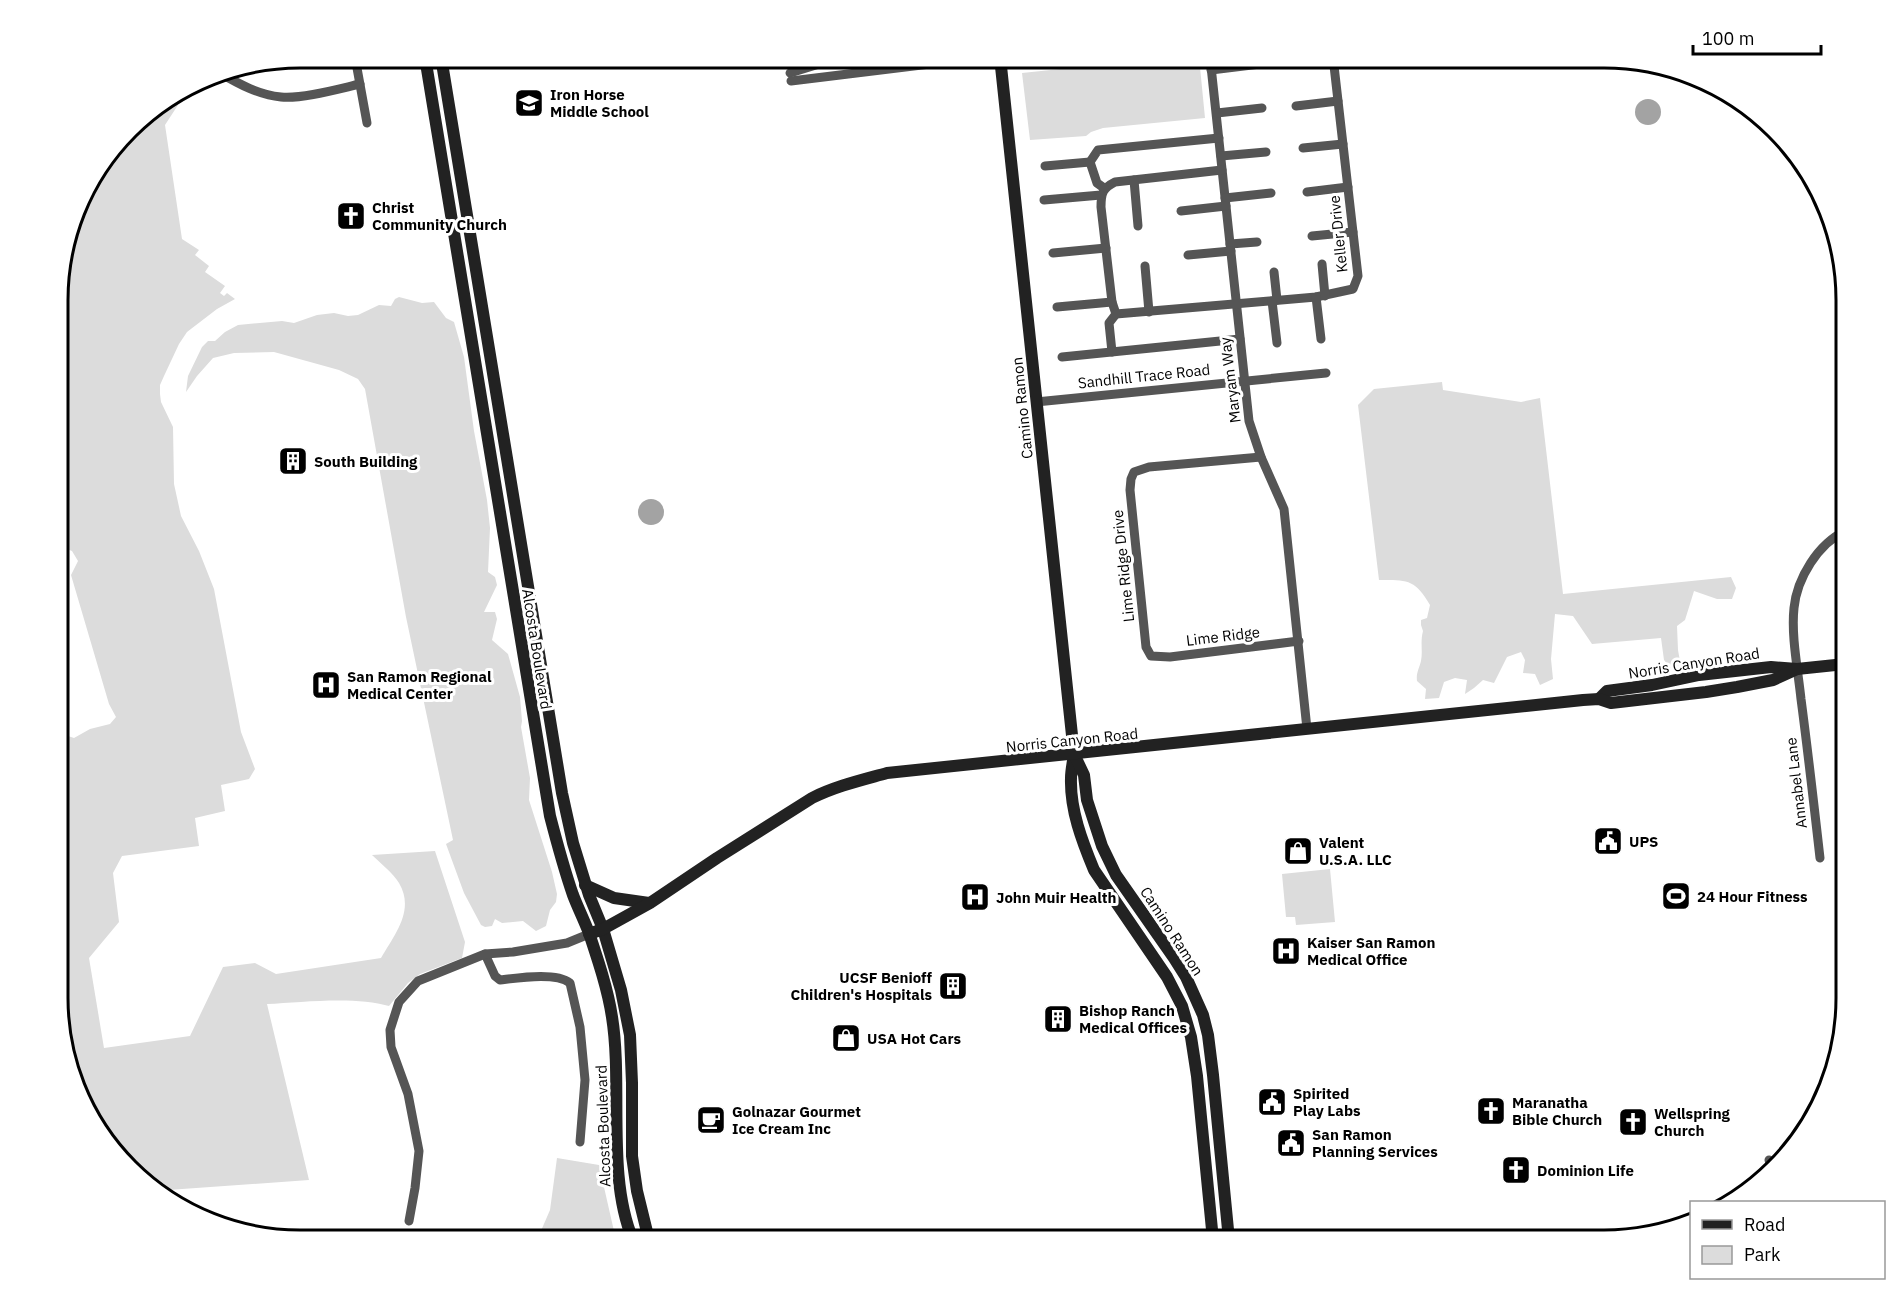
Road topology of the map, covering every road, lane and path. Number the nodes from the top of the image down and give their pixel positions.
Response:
1 (357, 68) edge
2 (427, 68) edge
3 (443, 68) edge
4 (812, 68) edge
5 (879, 68) edge
6 (1001, 68) edge
7 (1227, 68) edge
8 (1334, 68) edge
9 (1211, 70) joint
10 (230, 78) edge
11 (360, 84) junction
12 (1338, 101) junction
13 (1296, 106) dead end
14 (1262, 108) dead end
15 (1216, 112) junction
16 (367, 123) dead end
17 (1219, 138) junction
18 (1343, 144) junction
19 (1304, 148) dead end
20 (1266, 152) dead end
21 (1221, 156) junction
22 (1089, 162) junction
23 (1045, 166) dead end
24 (1222, 170) junction
25 (1134, 180) junction
26 (1348, 188) junction
27 (1103, 191) junction
28 (1307, 192) dead end
29 (1271, 194) dead end
30 (1044, 200) dead end
31 (1225, 202) junction
32 (1181, 211) dead end
33 (1138, 226) dead end
34 (1353, 232) junction
35 (1312, 236) dead end
36 (1257, 242) dead end
37 (1230, 247) junction
38 (1106, 248) junction
39 (1053, 253) dead end
40 (1188, 255) dead end
41 (1322, 264) dead end
42 (1145, 266) dead end
43 (1274, 272) dead end
44 (1321, 297) junction
45 (1274, 301) junction
46 (1112, 302) junction
47 (1237, 304) junction
48 (1057, 307) dead end
49 (1149, 312) junction
50 (1116, 314) junction
51 (1240, 339) junction
52 (1321, 339) dead end
53 (1277, 343) dead end
54 (1112, 352) junction
55 (1062, 357) dead end
56 (1326, 373) dead end
57 (1244, 381) junction
58 (1036, 402) junction
59 (1261, 457) junction
60 (1836, 536) edge
61 (1299, 641) junction
62 (1151, 656) joint
63 (1836, 665) edge
64 (1797, 669) junction
65 (1599, 699) junction
66 (1307, 729) junction
67 (1074, 754) junction
68 (1820, 858) dead end
69 (585, 885) junction
70 (650, 903) junction
71 (603, 929) junction
72 (589, 934) junction
73 (485, 954) junction
74 (580, 1142) dead end
75 (409, 1221) dead end
76 (628, 1230) edge
77 (647, 1230) edge
78 (1212, 1230) edge
79 (1228, 1230) edge

1 - 11 street
2 - 72 main road, Alcosta Boulevard
3 - 69 main road, Alcosta Boulevard
4 - 5 street
6 - 58 main road, Camino Ramon
7 - 9 street
8 - 12 street, Keller Drive
9 - 15 street, Maryam Way
10 - 11 street
11 - 16 street
12 - 13 street
12 - 18 street, Keller Drive
14 - 15 street
15 - 17 street, Maryam Way
17 - 21 street, Maryam Way
17 - 22 street
18 - 19 street
18 - 26 street, Keller Drive
20 - 21 street
21 - 24 street, Maryam Way
22 - 23 street
22 - 27 street
24 - 25 street
24 - 31 street, Maryam Way
25 - 27 street
25 - 33 street
26 - 28 street
26 - 34 street, Keller Drive
27 - 30 street
27 - 38 street
29 - 31 street
31 - 32 street
31 - 37 street, Maryam Way
34 - 35 street
34 - 44 street, Keller Drive
36 - 37 street
37 - 40 street
37 - 47 street, Maryam Way
38 - 39 street
38 - 46 street
41 - 44 street
42 - 49 street
43 - 45 street
44 - 45 street, Keller Drive
44 - 52 street
45 - 47 street, Keller Drive
45 - 53 street
46 - 48 street
46 - 50 street
47 - 49 street, Keller Drive
47 - 51 street, Maryam Way
49 - 50 street, Keller Drive
50 - 54 street
51 - 54 street
51 - 57 street, Maryam Way
54 - 55 street
56 - 57 street, Sandhill Trace Road
57 - 58 street, Sandhill Trace Road
57 - 59 street, Maryam Way
58 - 67 main road, Camino Ramon
59 - 61 street, Maryam Way
59 - 62 street, Lime Ridge Drive
60 - 64 street, Annabel Lane
61 - 62 street, Lime Ridge
61 - 66 street, Maryam Way
63 - 64 main road, Norris Canyon Road
64 - 65 main road, Norris Canyon Road
64 - 65 main road, Norris Canyon Road
64 - 68 street, Annabel Lane
65 - 66 main road, Norris Canyon Road
66 - 67 main road, Norris Canyon Road
67 - 70 main road, Norris Canyon Road
67 - 78 main road, Camino Ramon
67 - 79 main road, Camino Ramon
69 - 70 main road
69 - 71 main road, Alcosta Boulevard
70 - 71 main road, Norris Canyon Road
71 - 72 main road, Norris Canyon Road
71 - 77 main road, Alcosta Boulevard
72 - 73 street
72 - 76 main road, Alcosta Boulevard
73 - 74 street
73 - 75 street

